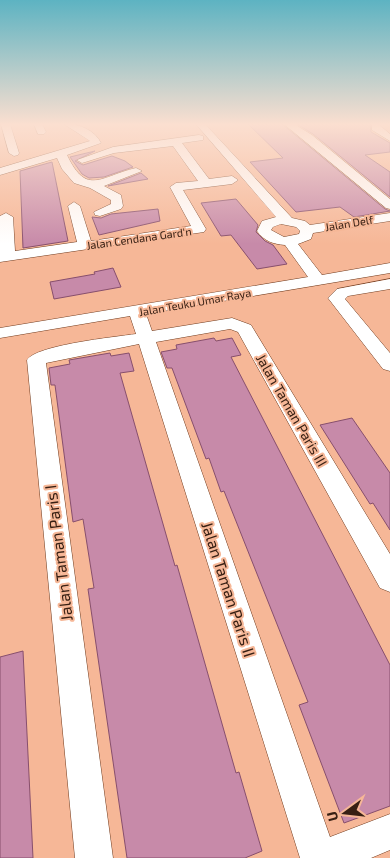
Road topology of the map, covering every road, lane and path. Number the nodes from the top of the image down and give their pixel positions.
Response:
1 (27, 164) edge
2 (65, 164) edge
3 (192, 164) edge
4 (236, 164) edge
5 (341, 164) edge
6 (136, 171) dead end
7 (0, 172) edge
8 (232, 180) dead end
9 (206, 183) junction
10 (94, 185) junction
11 (250, 196) dead end
12 (390, 205) edge
13 (74, 206) dead end
14 (100, 212) dead end
15 (6, 217) dead end
16 (390, 217) edge
17 (287, 220) junction
18 (271, 222) junction
19 (300, 236) junction
20 (86, 246) junction
21 (4, 258) edge
22 (390, 268) edge
23 (324, 279) junction
24 (390, 284) edge
25 (141, 323) junction
26 (0, 333) edge
27 (390, 365) edge
28 (390, 579) edge
29 (390, 832) edge
30 (94, 858) edge
31 (319, 858) edge
32 (324, 858) edge

1 - 7 street
2 - 10 street
3 - 9 street
4 - 17 street
5 - 12 street
6 - 10 street
8 - 9 street, Jalan Cendana Gard'n
9 - 20 street, Jalan Cendana Gard'n
10 - 14 street
11 - 18 street
13 - 20 street
15 - 21 street
16 - 19 street, Jalan Delf
17 - 18 street
17 - 19 street
18 - 19 street
19 - 23 street
20 - 21 street, Jalan Cendana Gard'n
22 - 23 street, Jalan Teuku Umar Raya
23 - 25 street, Jalan Teuku Umar Raya
24 - 27 street
25 - 26 street, Jalan Teuku Umar Raya
25 - 28 street, Jalan Taman Paris III
25 - 30 street, Jalan Taman Paris I
25 - 31 street, Jalan Taman Paris II
29 - 32 street

